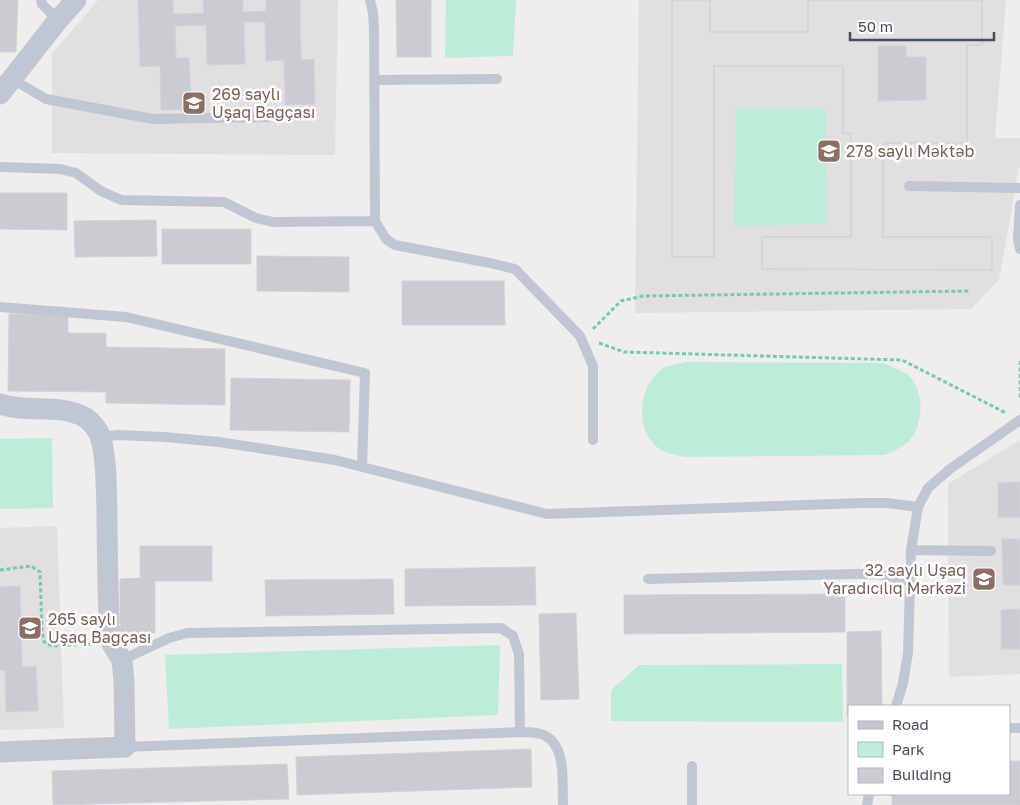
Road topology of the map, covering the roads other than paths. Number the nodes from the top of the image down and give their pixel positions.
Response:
1 (41, 0) edge
2 (76, 0) edge
3 (370, 0) edge
4 (58, 20) junction
5 (497, 79) dead end
6 (375, 80) junction
7 (6, 86) edge
8 (268, 117) dead end
9 (0, 167) edge
10 (908, 186) dead end
11 (1020, 188) edge
12 (1020, 205) edge
13 (376, 221) junction
14 (1020, 249) edge
15 (0, 307) edge
16 (0, 404) edge
17 (1016, 417) edge
18 (101, 437) junction
19 (593, 440) dead end
20 (362, 466) junction
21 (918, 507) junction
22 (911, 550) junction
23 (991, 551) dead end
24 (648, 579) dead end
25 (910, 581) junction
26 (117, 652) junction
27 (896, 705) edge
28 (520, 732) junction
29 (125, 747) junction
30 (0, 752) edge
31 (692, 766) dead end
32 (563, 805) edge
33 (692, 805) edge

1 - 4 lane
2 - 4 street
3 - 6 lane
4 - 7 street
5 - 6 lane
6 - 13 lane
7 - 8 lane
9 - 13 lane
10 - 11 lane
12 - 14 lane
13 - 19 lane
15 - 20 lane
16 - 18 street
17 - 21 lane
18 - 20 lane
18 - 26 street
20 - 21 lane
21 - 22 lane
22 - 23 lane
22 - 25 lane
24 - 25 lane
25 - 27 lane
26 - 28 lane
26 - 29 street
28 - 29 lane
28 - 32 lane
29 - 30 street
31 - 33 lane

